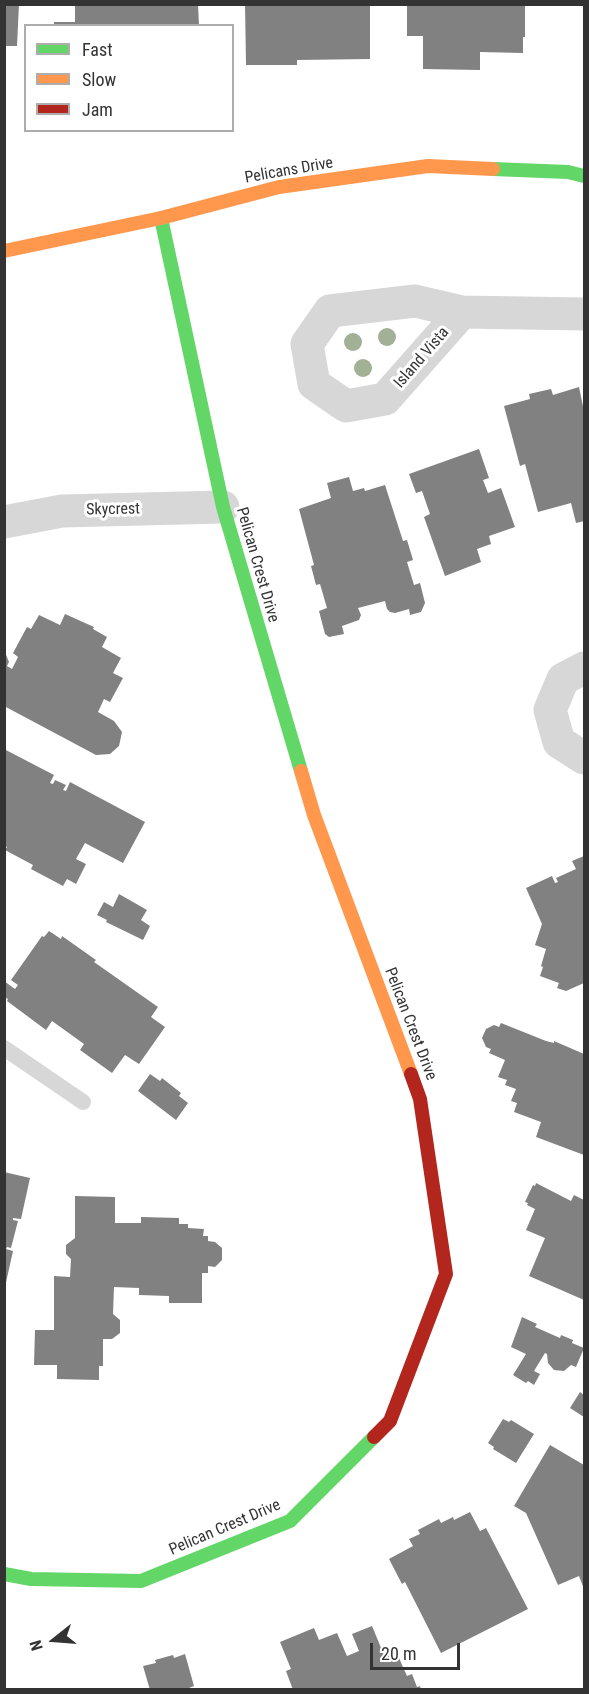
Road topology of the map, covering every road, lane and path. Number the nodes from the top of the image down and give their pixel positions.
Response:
1 (585, 176) edge
2 (161, 218) junction
3 (4, 251) edge
4 (462, 312) dead end
5 (585, 314) edge
6 (223, 507) junction
7 (4, 522) edge
8 (585, 668) edge
9 (585, 758) edge
10 (4, 1048) edge
11 (83, 1102) dead end
12 (4, 1574) edge

1 - 2 street, Pelicans Drive
2 - 3 street, Pelicans Drive
2 - 6 street, Pelican Crest Drive
4 - 5 street, Island Vista
6 - 7 street, Skycrest
6 - 12 street, Pelican Crest Drive
8 - 9 street
10 - 11 lane

